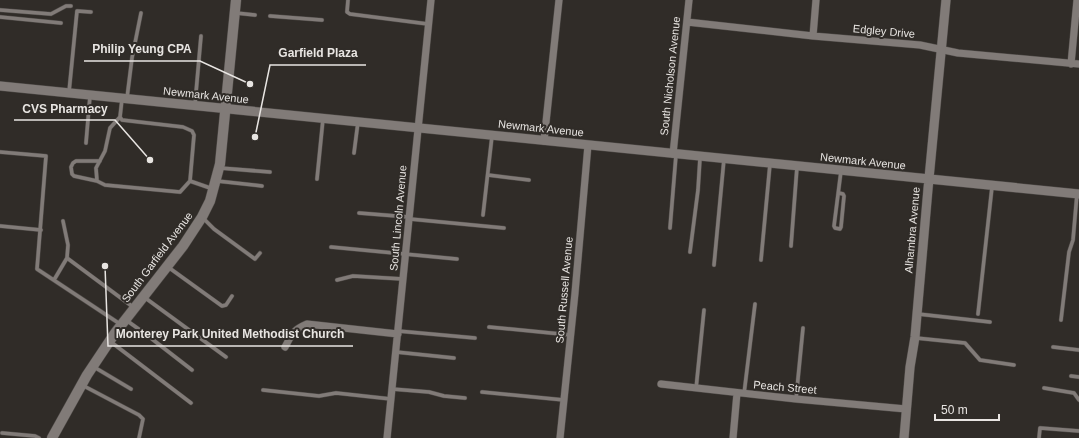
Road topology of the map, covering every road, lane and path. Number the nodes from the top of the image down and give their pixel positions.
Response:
1 (236, 0) edge
2 (348, 0) edge
3 (431, 0) edge
4 (559, 0) edge
5 (689, 0) edge
6 (816, 0) edge
7 (946, 0) edge
8 (1078, 0) edge
9 (72, 6) dead end
10 (0, 10) edge
11 (91, 12) dead end
12 (141, 13) dead end
13 (235, 13) junction
14 (255, 15) dead end
15 (270, 16) dead end
16 (0, 17) edge
17 (322, 20) dead end
18 (687, 22) junction
19 (61, 23) dead end
20 (428, 24) junction
21 (201, 36) dead end
22 (813, 36) junction
23 (941, 49) junction
24 (1071, 64) junction
25 (1079, 64) edge
26 (0, 86) edge
27 (69, 93) junction
28 (90, 95) junction
29 (125, 99) junction
30 (194, 106) junction
31 (225, 109) junction
32 (120, 117) junction
33 (323, 118) junction
34 (358, 121) junction
35 (418, 128) junction
36 (492, 135) junction
37 (544, 141) junction
38 (86, 143) dead end
39 (588, 145) junction
40 (0, 152) edge
41 (354, 153) dead end
42 (675, 154) junction
43 (700, 156) junction
44 (724, 159) junction
45 (100, 161) junction
46 (770, 164) junction
47 (798, 166) junction
48 (218, 168) junction
49 (841, 170) junction
50 (270, 172) dead end
51 (488, 175) junction
52 (317, 179) dead end
53 (928, 179) junction
54 (529, 180) dead end
55 (97, 181) junction
56 (190, 181) junction
57 (214, 185) junction
58 (262, 186) dead end
59 (992, 186) junction
60 (839, 193) junction
61 (1078, 194) edge
62 (360, 213) dead end
63 (483, 215) dead end
64 (202, 217) junction
65 (410, 218) junction
66 (63, 221) dead end
67 (0, 226) edge
68 (504, 228) dead end
69 (670, 228) dead end
70 (41, 230) junction
71 (791, 246) dead end
72 (331, 247) dead end
73 (690, 252) dead end
74 (260, 253) dead end
75 (406, 254) junction
76 (67, 258) junction
77 (456, 259) dead end
78 (762, 260) dead end
79 (714, 265) dead end
80 (168, 266) junction
81 (403, 279) junction
82 (54, 280) junction
83 (337, 280) dead end
84 (232, 296) dead end
85 (144, 297) junction
86 (755, 304) dead end
87 (135, 308) junction
88 (704, 310) dead end
89 (917, 314) junction
90 (978, 314) dead end
91 (1061, 320) dead end
92 (123, 322) junction
93 (990, 322) dead end
94 (489, 327) dead end
95 (803, 328) dead end
96 (140, 330) dead end
97 (398, 333) junction
98 (571, 335) junction
99 (915, 337) junction
100 (475, 338) dead end
101 (152, 339) dead end
102 (109, 341) junction
103 (285, 347) dead end
104 (1053, 347) dead end
105 (1079, 350) edge
106 (396, 352) junction
107 (226, 357) dead end
108 (454, 358) dead end
109 (1014, 365) dead end
110 (93, 366) junction
111 (192, 370) dead end
112 (1071, 376) dead end
113 (1079, 377) edge
114 (661, 384) dead end
115 (82, 385) junction
116 (1044, 388) dead end
117 (131, 389) dead end
118 (392, 389) junction
119 (696, 389) junction
120 (263, 390) dead end
121 (482, 392) dead end
122 (741, 394) junction
123 (465, 398) dead end
124 (391, 399) junction
125 (564, 400) junction
126 (796, 400) junction
127 (1079, 400) edge
128 (191, 403) dead end
129 (906, 408) junction
130 (1079, 431) edge
131 (2, 433) dead end
132 (39, 438) edge
133 (52, 438) edge
134 (139, 438) edge
135 (387, 438) edge
136 (560, 438) edge
137 (733, 438) edge
138 (904, 438) edge
139 (1039, 438) edge

1 - 13 main road, South Garfield Avenue
2 - 20 lane
3 - 20 street, South Lincoln Avenue
4 - 37 street
5 - 18 street, South Nicholson Avenue
6 - 22 street
7 - 23 street, Alhambra Avenue
8 - 24 street
9 - 10 lane
11 - 27 lane
12 - 29 lane
13 - 14 lane
13 - 31 main road, South Garfield Avenue
15 - 17 lane
16 - 19 lane
18 - 22 street, Edgley Drive
18 - 42 street, South Nicholson Avenue
20 - 35 street, South Lincoln Avenue
21 - 30 lane
22 - 23 street, Edgley Drive
23 - 24 street, Edgley Drive
23 - 53 street, Alhambra Avenue
24 - 25 street, Edgley Drive
26 - 27 street, Newmark Avenue
27 - 28 street, Newmark Avenue
28 - 29 street, Newmark Avenue
28 - 38 lane
29 - 30 street, Newmark Avenue
29 - 32 lane
30 - 31 street, Newmark Avenue
31 - 33 street, Newmark Avenue
31 - 48 main road, South Garfield Avenue
32 - 45 lane
32 - 56 lane
33 - 34 street, Newmark Avenue
33 - 52 lane
34 - 35 street, Newmark Avenue
34 - 41 lane
35 - 36 street, Newmark Avenue
35 - 65 street, South Lincoln Avenue
36 - 37 street, Newmark Avenue
36 - 51 lane
37 - 39 street, Newmark Avenue
39 - 42 street, Newmark Avenue
39 - 98 street, South Russell Avenue
40 - 70 lane
42 - 43 street, Newmark Avenue
42 - 69 lane
43 - 44 street, Newmark Avenue
43 - 73 lane
44 - 46 street, Newmark Avenue
44 - 79 lane
45 - 55 lane
45 - 55 lane
46 - 47 street, Newmark Avenue
46 - 78 lane
47 - 49 street, Newmark Avenue
47 - 71 lane
48 - 50 lane
48 - 57 main road, South Garfield Avenue
49 - 53 street, Newmark Avenue
49 - 60 lane
51 - 54 lane
51 - 63 lane
53 - 59 street, Newmark Avenue
53 - 89 street, Alhambra Avenue
55 - 56 lane
56 - 57 lane
57 - 58 lane
57 - 64 main road, South Garfield Avenue
59 - 61 street, Newmark Avenue
59 - 90 lane
60 - 60 lane
61 - 91 lane
62 - 65 lane
64 - 74 lane
64 - 80 main road, South Garfield Avenue
65 - 68 lane
65 - 75 street, South Lincoln Avenue
66 - 76 lane
67 - 70 lane
70 - 82 lane
72 - 75 lane
75 - 77 lane
75 - 81 street, South Lincoln Avenue
76 - 82 lane
76 - 87 lane
80 - 84 lane
80 - 85 main road, South Garfield Avenue
81 - 83 lane
81 - 97 street, South Lincoln Avenue
82 - 92 lane
85 - 87 main road, South Garfield Avenue
85 - 107 lane
86 - 122 lane
87 - 92 main road, South Garfield Avenue
88 - 119 lane
89 - 93 lane
89 - 99 street, Alhambra Avenue
92 - 96 lane
92 - 102 main road, South Garfield Avenue
94 - 98 lane
95 - 126 lane
97 - 100 lane
97 - 103 street
97 - 106 street, South Lincoln Avenue
98 - 125 street, South Russell Avenue
99 - 109 lane
99 - 129 street, Alhambra Avenue
101 - 111 lane
102 - 110 main road, South Garfield Avenue
102 - 128 lane
104 - 105 lane
106 - 108 lane
106 - 118 street, South Lincoln Avenue
110 - 115 main road, South Garfield Avenue
110 - 117 lane
112 - 113 lane
114 - 119 street, Peach Street
115 - 133 main road, South Garfield Avenue
115 - 134 lane
116 - 127 lane
118 - 123 lane
118 - 124 street, South Lincoln Avenue
119 - 122 street, Peach Street
120 - 124 lane
121 - 125 lane
122 - 126 street, Peach Street
122 - 137 street
124 - 135 street, South Lincoln Avenue
125 - 136 street, South Russell Avenue
126 - 129 street, Peach Street
129 - 138 street, Alhambra Avenue
130 - 139 lane
131 - 132 lane

